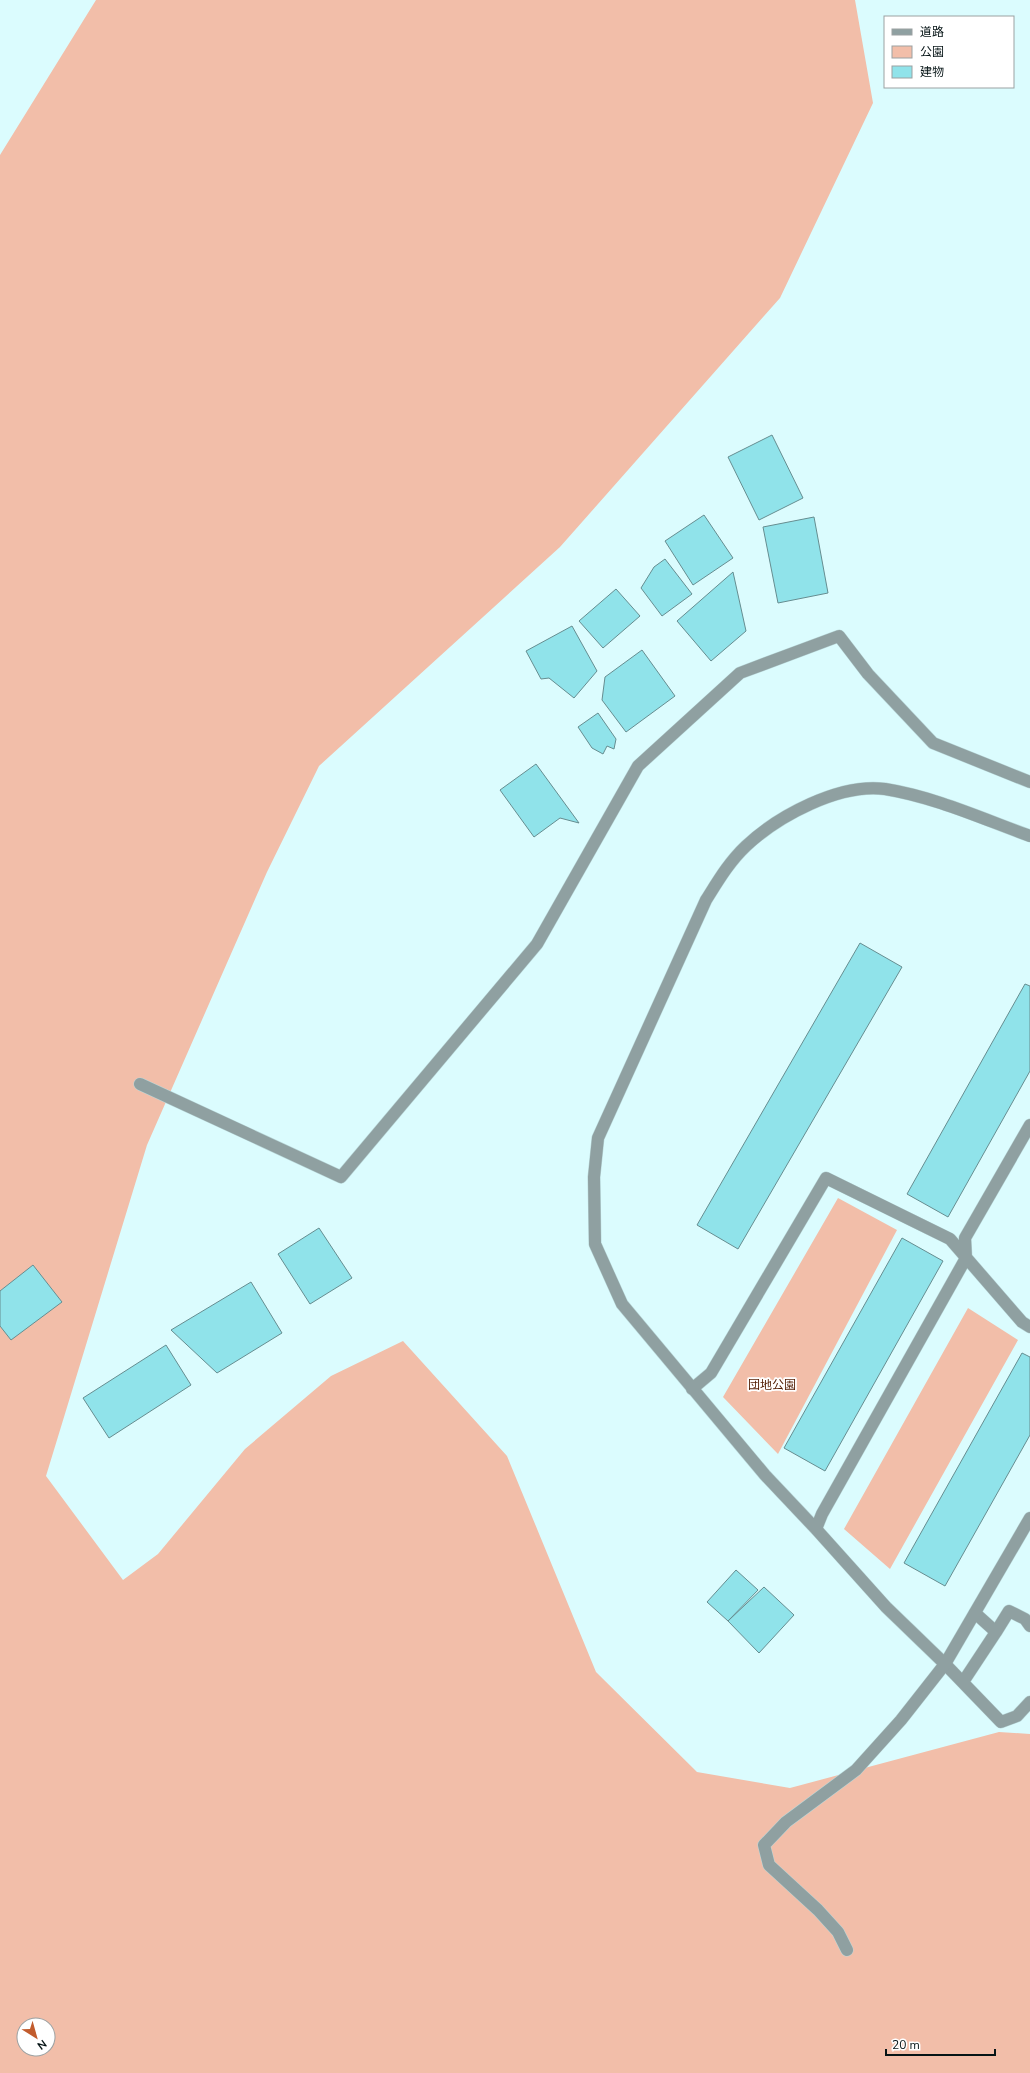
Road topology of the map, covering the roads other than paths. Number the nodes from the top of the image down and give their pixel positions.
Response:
1 (1030, 782) edge
2 (1030, 836) edge
3 (140, 1084) dead end
4 (1030, 1126) edge
5 (966, 1258) junction
6 (1030, 1327) edge
7 (692, 1388) junction
8 (1030, 1518) edge
9 (816, 1529) junction
10 (975, 1613) junction
11 (1030, 1626) edge
12 (996, 1632) junction
13 (945, 1664) junction
14 (963, 1682) junction
15 (1030, 1702) edge
16 (847, 1950) dead end

1 - 3 street
2 - 7 street
4 - 5 street
5 - 6 street
5 - 7 street
5 - 9 street
7 - 9 street
8 - 10 street
9 - 13 street
10 - 12 street
10 - 13 street
11 - 12 street
12 - 14 street
13 - 14 street
13 - 16 street
14 - 15 street

